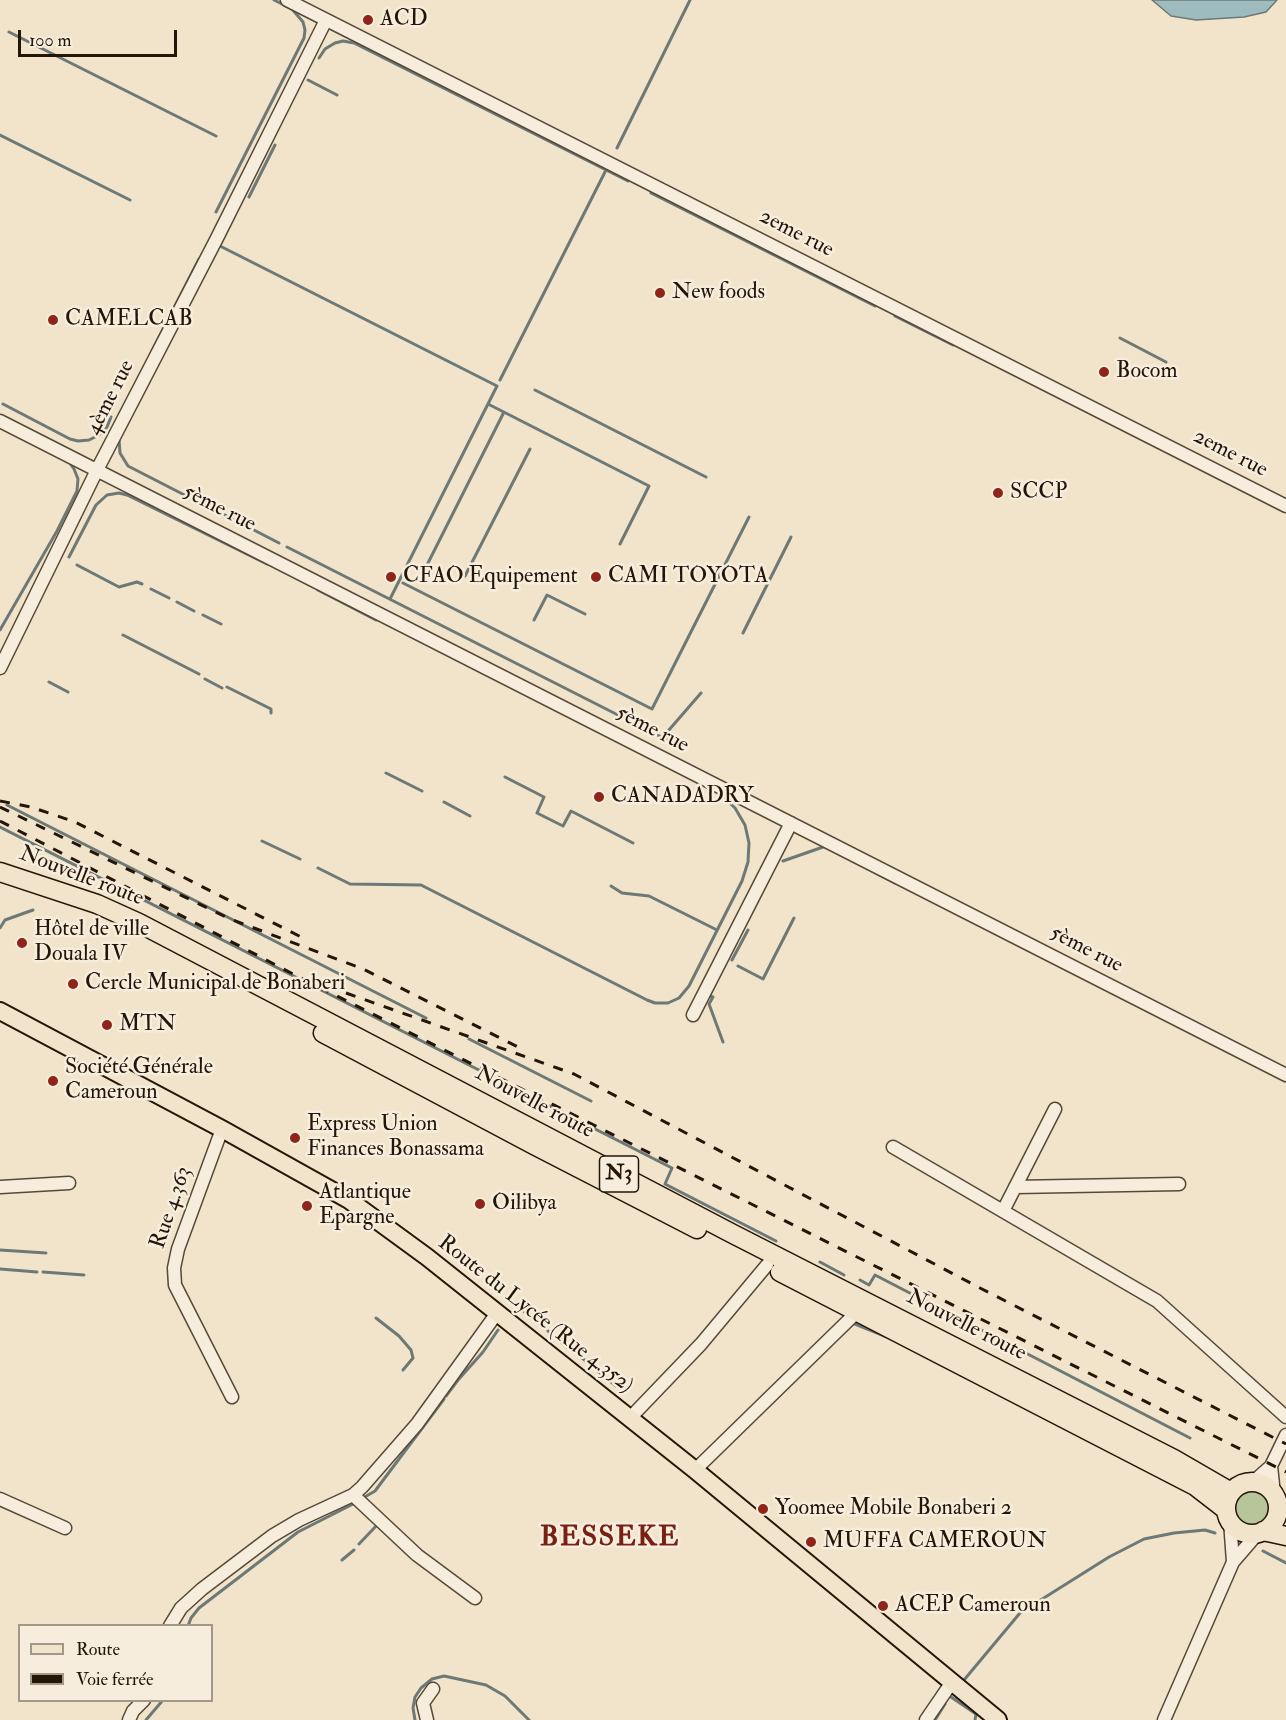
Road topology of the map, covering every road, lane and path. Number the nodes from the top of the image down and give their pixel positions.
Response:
1 (287, 0) edge
2 (326, 20) junction
3 (0, 421) edge
4 (97, 470) junction
5 (1286, 506) edge
6 (0, 668) edge
7 (791, 823) junction
8 (0, 872) edge
9 (0, 886) edge
10 (0, 1011) edge
11 (693, 1015) dead end
12 (1286, 1076) edge
13 (1055, 1110) dead end
14 (222, 1129) junction
15 (893, 1147) dead end
16 (69, 1183) dead end
17 (1179, 1184) dead end
18 (0, 1187) edge
19 (1015, 1187) junction
20 (1003, 1211) junction
21 (730, 1239) junction
22 (767, 1265) junction
23 (857, 1312) junction
24 (497, 1313) junction
25 (232, 1397) dead end
26 (1286, 1417) edge
27 (630, 1418) junction
28 (1286, 1435) edge
29 (1271, 1466) junction
30 (695, 1470) junction
31 (1253, 1482) junction
32 (353, 1495) junction
33 (0, 1499) edge
34 (1279, 1503) edge
35 (1229, 1508) junction
36 (65, 1528) dead end
37 (1260, 1532) junction
38 (1286, 1536) edge
39 (1233, 1562) junction
40 (475, 1598) dead end
41 (171, 1624) edge
42 (951, 1682) junction
43 (433, 1689) dead end
44 (143, 1702) edge
45 (980, 1712) edge
46 (129, 1720) edge
47 (427, 1720) edge
48 (926, 1720) edge
49 (998, 1720) edge
50 (1164, 1720) edge

1 - 2 street, 2eme rue
2 - 4 street, 4ème rue
2 - 5 street, 2eme rue
3 - 4 street, 5ème rue
4 - 6 street, 4ème rue
4 - 7 street, 5ème rue
7 - 11 street
7 - 12 street, 5ème rue
8 - 21 highway, Nouvelle route / N3
9 - 21 highway, Nouvelle route
10 - 14 main road, Route du Lycée (Rue 4.352)
13 - 19 street
14 - 24 main road, Route du Lycée (Rue 4.352)
14 - 25 street, Rue 4.363
15 - 20 street
16 - 18 street
17 - 19 street
19 - 20 street
20 - 26 street
21 - 22 highway, Nouvelle route
21 - 35 highway, Nouvelle route / N3
22 - 23 highway, Nouvelle route
22 - 27 street
23 - 30 street
23 - 35 highway, Nouvelle route
24 - 27 main road, Route du Lycée (Rue 4.352)
24 - 32 street
27 - 30 main road, Route du Lycée (Rue 4.352)
28 - 29 street
29 - 31 street
29 - 34 street
30 - 42 main road, Route du Lycée (Rue 4.352)
31 - 34 highway
31 - 35 highway
32 - 40 street
32 - 41 street
33 - 36 street
34 - 37 highway
35 - 37 highway
35 - 39 street
37 - 38 highway
37 - 39 street
39 - 50 street
42 - 45 main road, Route du Lycée (Rue 4.352)
42 - 48 street
43 - 47 street
44 - 46 street
45 - 49 main road, Route du Lycée (Rue 4.352)

